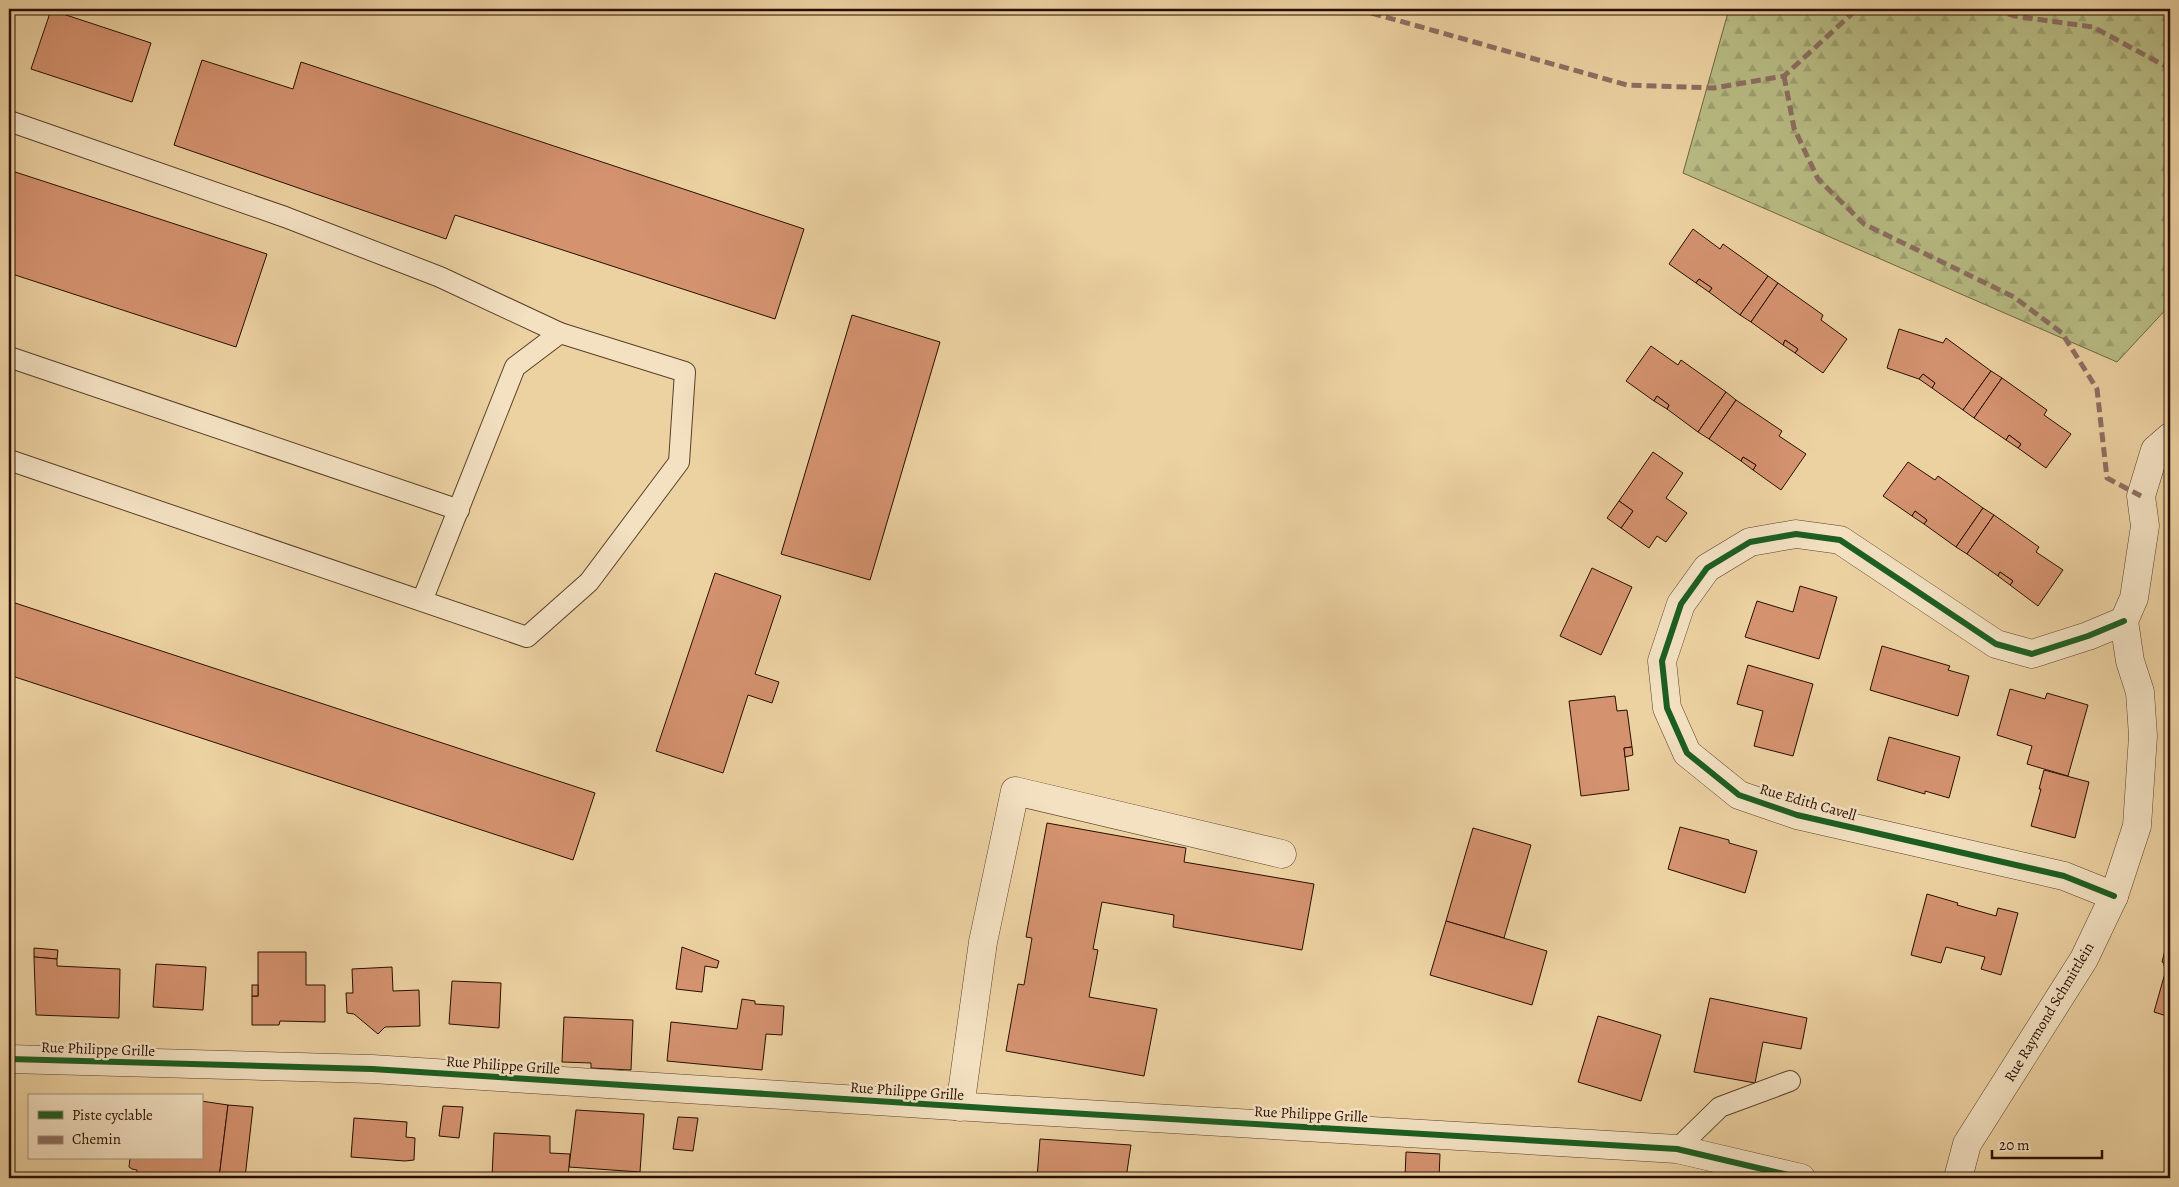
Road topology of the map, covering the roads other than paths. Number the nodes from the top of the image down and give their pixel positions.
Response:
1 (9, 121) edge
2 (560, 333) junction
3 (9, 357) edge
4 (2170, 437) edge
5 (9, 460) edge
6 (459, 510) junction
7 (422, 601) junction
8 (2124, 621) junction
9 (1282, 854) dead end
10 (2114, 896) junction
11 (9, 1059) edge
12 (1790, 1081) dead end
13 (960, 1107) junction
14 (1677, 1149) junction
15 (1801, 1178) edge
16 (1958, 1178) edge

1 - 2 lane
2 - 6 lane
2 - 7 lane
3 - 6 lane
4 - 8 street
5 - 7 lane
6 - 7 lane
8 - 10 street, Rue Raymond Schmittlein
8 - 10 street, Rue Edith Cavell
9 - 13 street
10 - 16 street, Rue Raymond Schmittlein
11 - 13 street, Rue Philippe Grille
12 - 14 lane
13 - 14 street, Rue Philippe Grille
14 - 15 street, Rue Philippe Grille

